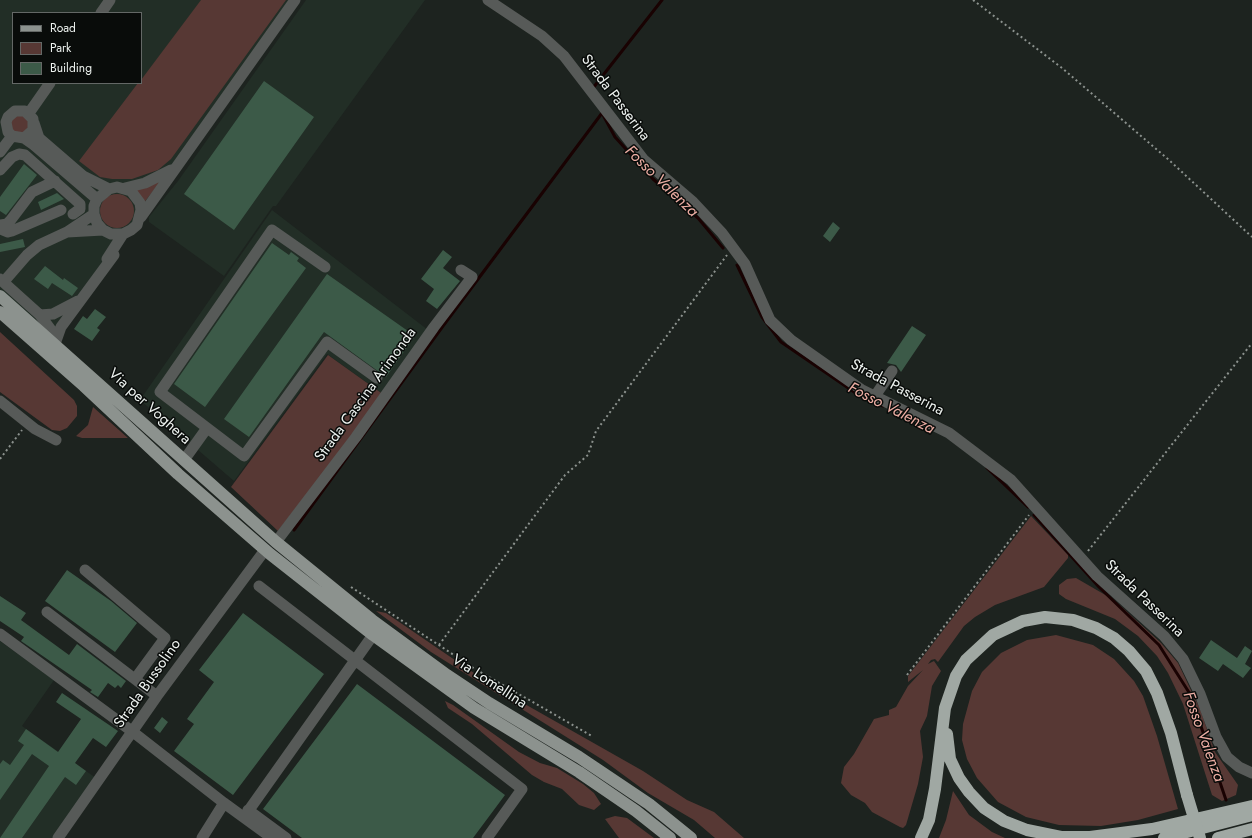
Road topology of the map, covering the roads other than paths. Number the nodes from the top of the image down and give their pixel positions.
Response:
1 (110, 0) edge
2 (295, 0) edge
3 (488, 0) edge
4 (102, 12) edge
5 (49, 84) edge
6 (29, 113) junction
7 (34, 123) junction
8 (18, 137) junction
9 (0, 152) edge
10 (175, 167) junction
11 (0, 170) edge
12 (55, 181) junction
13 (124, 188) junction
14 (109, 189) junction
15 (97, 199) junction
16 (61, 210) dead end
17 (73, 214) dead end
18 (94, 214) junction
19 (141, 217) junction
20 (0, 225) edge
21 (0, 229) edge
22 (104, 231) junction
23 (67, 232) junction
24 (127, 232) junction
25 (107, 259) junction
26 (325, 268) dead end
27 (461, 270) dead end
28 (102, 272) junction
29 (4, 278) edge
30 (0, 296) edge
31 (83, 298) junction
32 (0, 312) edge
33 (40, 315) junction
34 (56, 341) junction
35 (892, 371) dead end
36 (377, 378) dead end
37 (875, 396) junction
38 (0, 401) edge
39 (207, 428) junction
40 (56, 440) dead end
41 (184, 460) junction
42 (276, 542) junction
43 (268, 552) junction
44 (85, 570) dead end
45 (259, 586) dead end
46 (47, 612) dead end
47 (0, 634) edge
48 (373, 635) junction
49 (355, 660) junction
50 (135, 679) junction
51 (157, 696) junction
52 (945, 708) junction
53 (133, 732) junction
54 (1252, 773) edge
55 (224, 803) junction
56 (1252, 806) edge
57 (246, 813) junction
58 (1252, 816) edge
59 (1252, 829) edge
60 (58, 838) edge
61 (202, 838) edge
62 (272, 838) edge
63 (286, 838) edge
64 (486, 838) edge
65 (670, 838) edge
66 (691, 838) edge
67 (921, 838) edge
68 (1164, 838) edge
69 (1200, 838) edge
70 (1218, 838) edge

1 - 4 street
2 - 10 street
3 - 37 street, Strada Passerina
5 - 6 street
6 - 7 street
6 - 8 street
7 - 8 street
7 - 14 street
8 - 9 street
8 - 15 street
10 - 13 street
10 - 19 street
11 - 12 street
12 - 17 street
12 - 20 street
13 - 14 street
13 - 19 street
14 - 15 street
15 - 18 street
16 - 21 street
18 - 22 street
18 - 23 street
19 - 24 street
22 - 23 street
22 - 24 street
22 - 25 street
23 - 29 street
24 - 25 street
24 - 28 street
25 - 28 street
26 - 39 street
27 - 42 street, Strada Cascina Arimonda
28 - 31 street
29 - 33 street
30 - 34 main road, Via per Voghera
31 - 33 street
31 - 34 street
32 - 43 main road, Via per Voghera
33 - 34 street
34 - 41 main road, Via per Voghera
35 - 37 street
36 - 39 street
37 - 54 street, Strada Passerina
38 - 40 street
39 - 41 street
41 - 42 main road, Via per Voghera
42 - 66 main road, Via Lomellina
43 - 48 main road, Via Lomellina
43 - 51 street, Strada Bussolino
44 - 50 street
45 - 49 street
46 - 50 street
47 - 53 street
48 - 49 street
48 - 65 main road, Via Lomellina
49 - 57 street
49 - 64 street
50 - 51 street
51 - 53 street, Strada Bussolino
52 - 56 highway
52 - 67 highway
52 - 69 highway, bridge
53 - 55 street
53 - 60 street, Strada Bussolino
55 - 57 street
55 - 61 street
57 - 62 street
57 - 63 street
58 - 68 highway
59 - 70 highway

